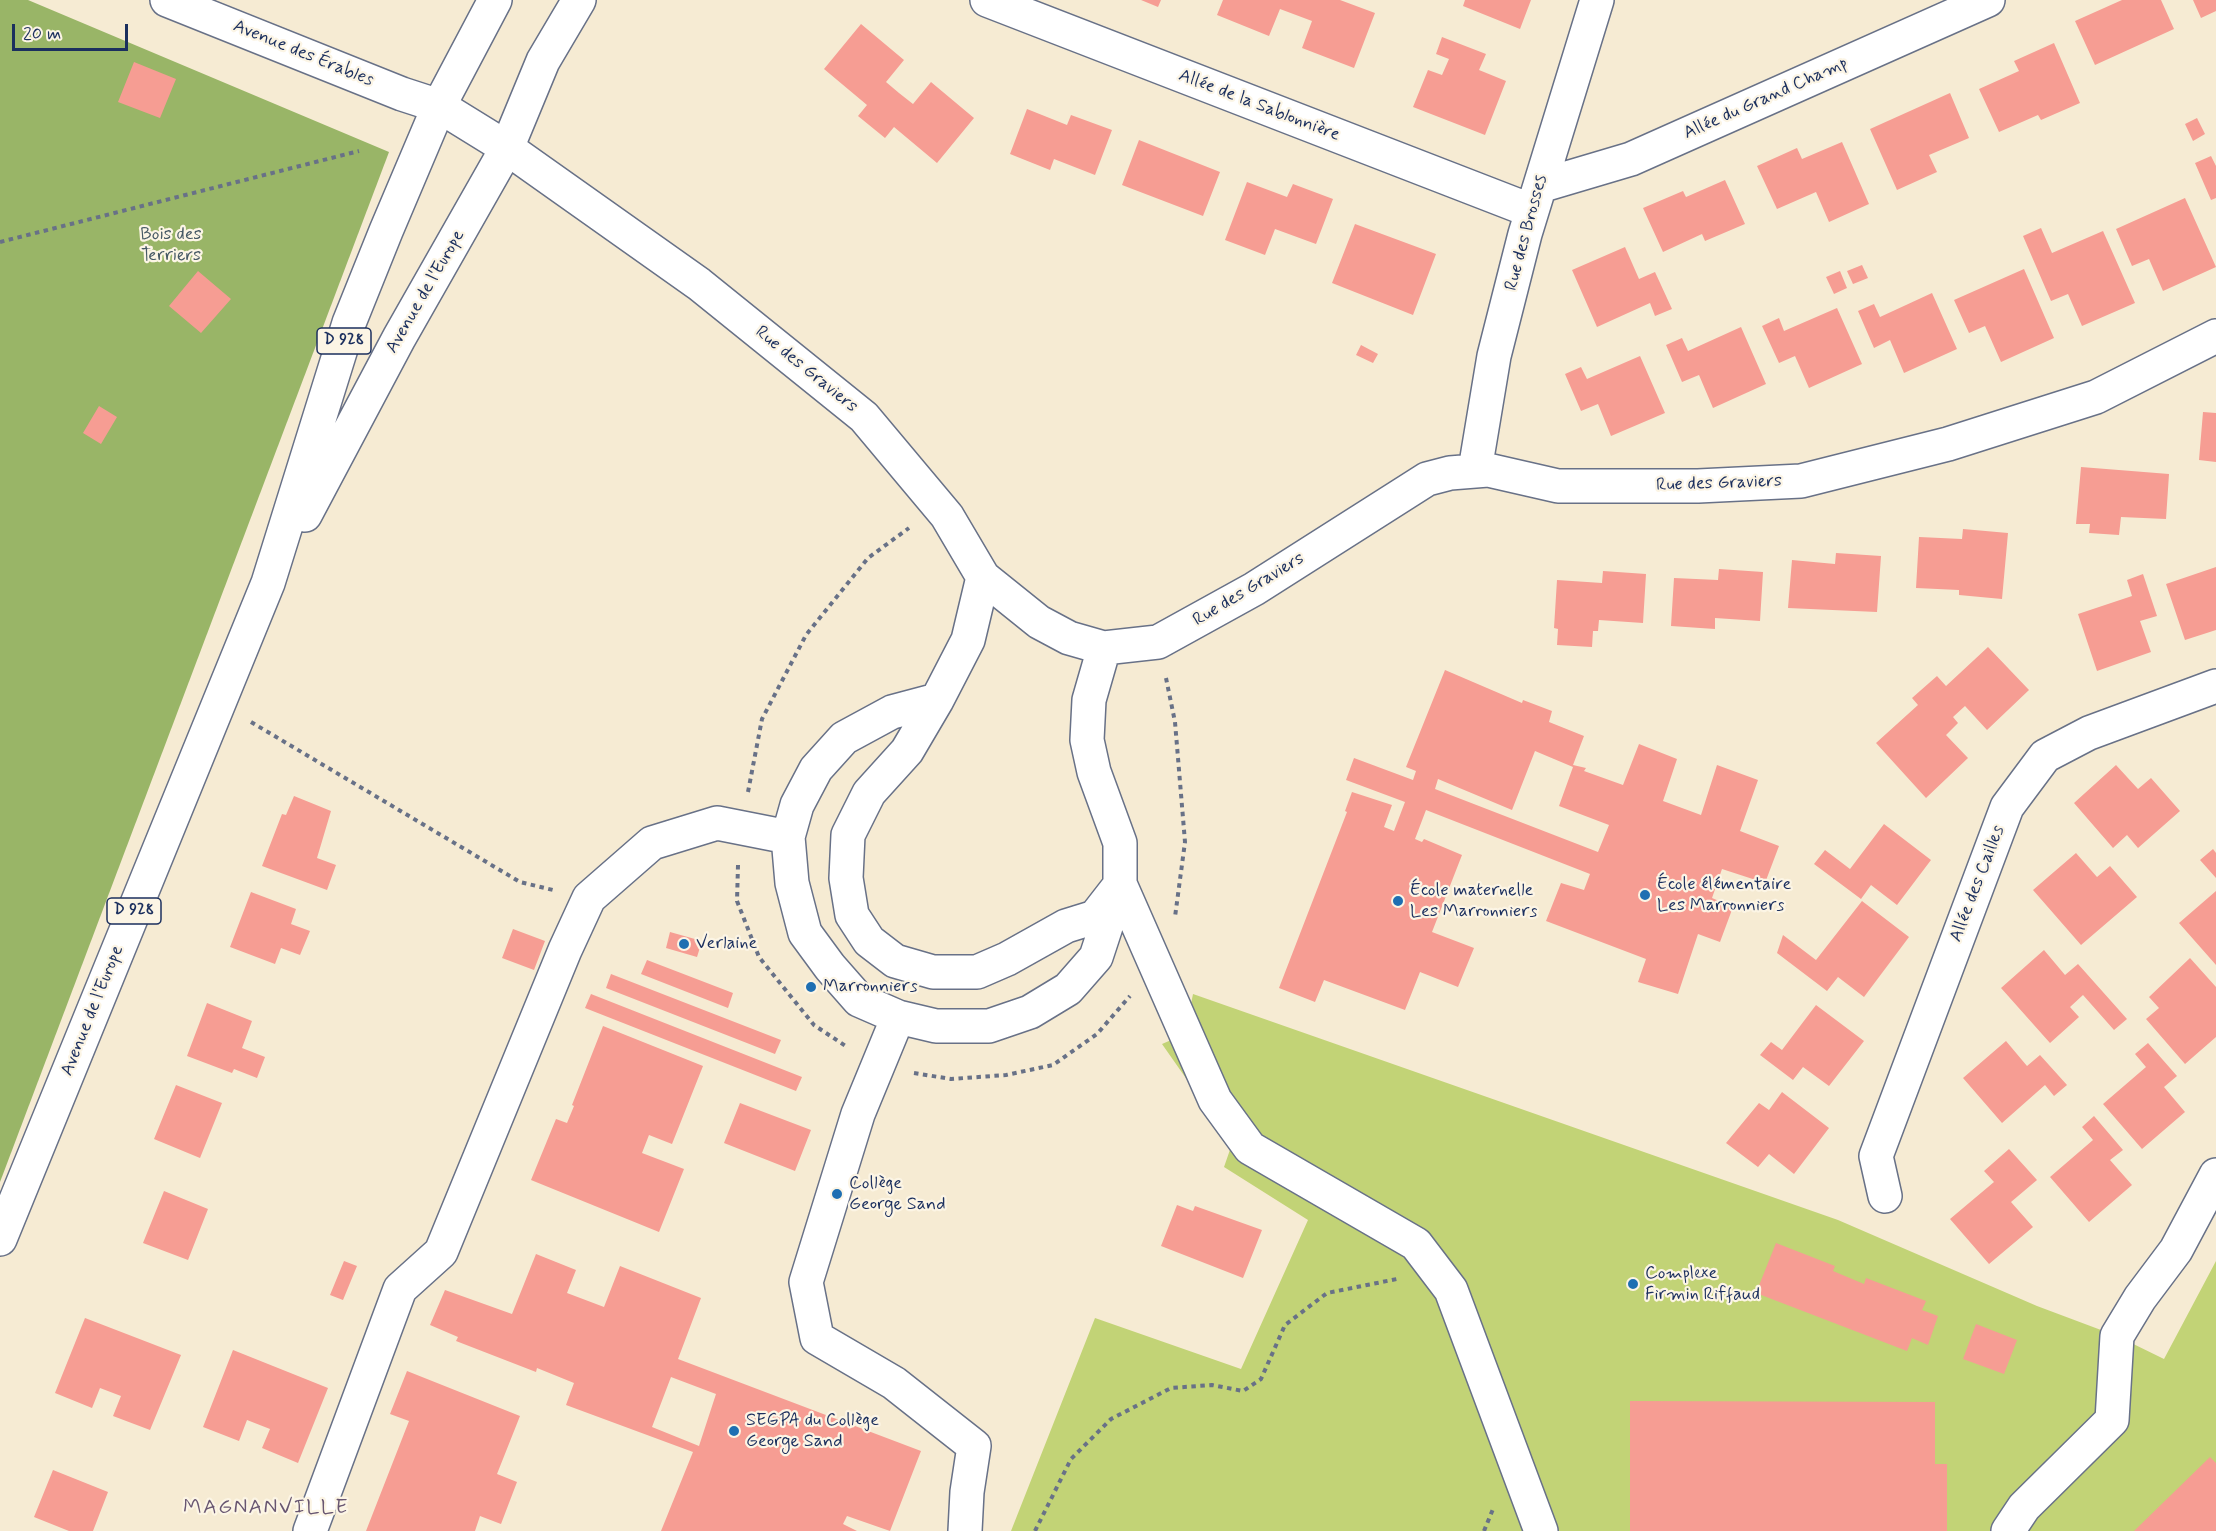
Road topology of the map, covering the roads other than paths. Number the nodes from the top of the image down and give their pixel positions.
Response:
1 (167, 0) edge
2 (495, 0) edge
3 (579, 0) edge
4 (987, 0) edge
5 (1597, 0) edge
6 (1988, 0) edge
7 (439, 106) junction
8 (507, 148) junction
9 (1536, 199) junction
10 (2216, 336) edge
11 (1475, 470) junction
12 (983, 577) junction
13 (268, 583) junction
14 (1104, 648) junction
15 (2216, 686) edge
16 (937, 700) junction
17 (788, 837) junction
18 (1120, 884) junction
19 (898, 1017) junction
20 (2216, 1175) edge
21 (1885, 1196) dead end
22 (0, 1239) edge
23 (310, 1531) edge
24 (965, 1531) edge
25 (1541, 1531) edge
26 (2008, 1531) edge

1 - 7 street, Avenue des Érables
2 - 7 street, Avenue de l'Europe / D 928
3 - 8 street, Avenue de l'Europe / D 928
4 - 9 street, Allée de la Sablonnière
5 - 9 street, Rue des Brosses
6 - 9 street, Allée du Grand Champ
7 - 8 street, Rue des Graviers
7 - 13 street, Avenue de l'Europe / D 928
8 - 12 street, Rue des Graviers
8 - 13 street, Avenue de l'Europe / D 928
9 - 11 street, Rue des Brosses
10 - 11 street, Rue des Graviers
11 - 14 street, Rue des Graviers
12 - 14 street, Rue des Graviers
12 - 16 street
13 - 22 street, Avenue de l'Europe / D 928
14 - 18 street
15 - 21 street, Allée des Cailles
16 - 17 street
16 - 18 street
17 - 19 street
17 - 23 street
18 - 19 street
18 - 25 street
19 - 24 street
20 - 26 street

